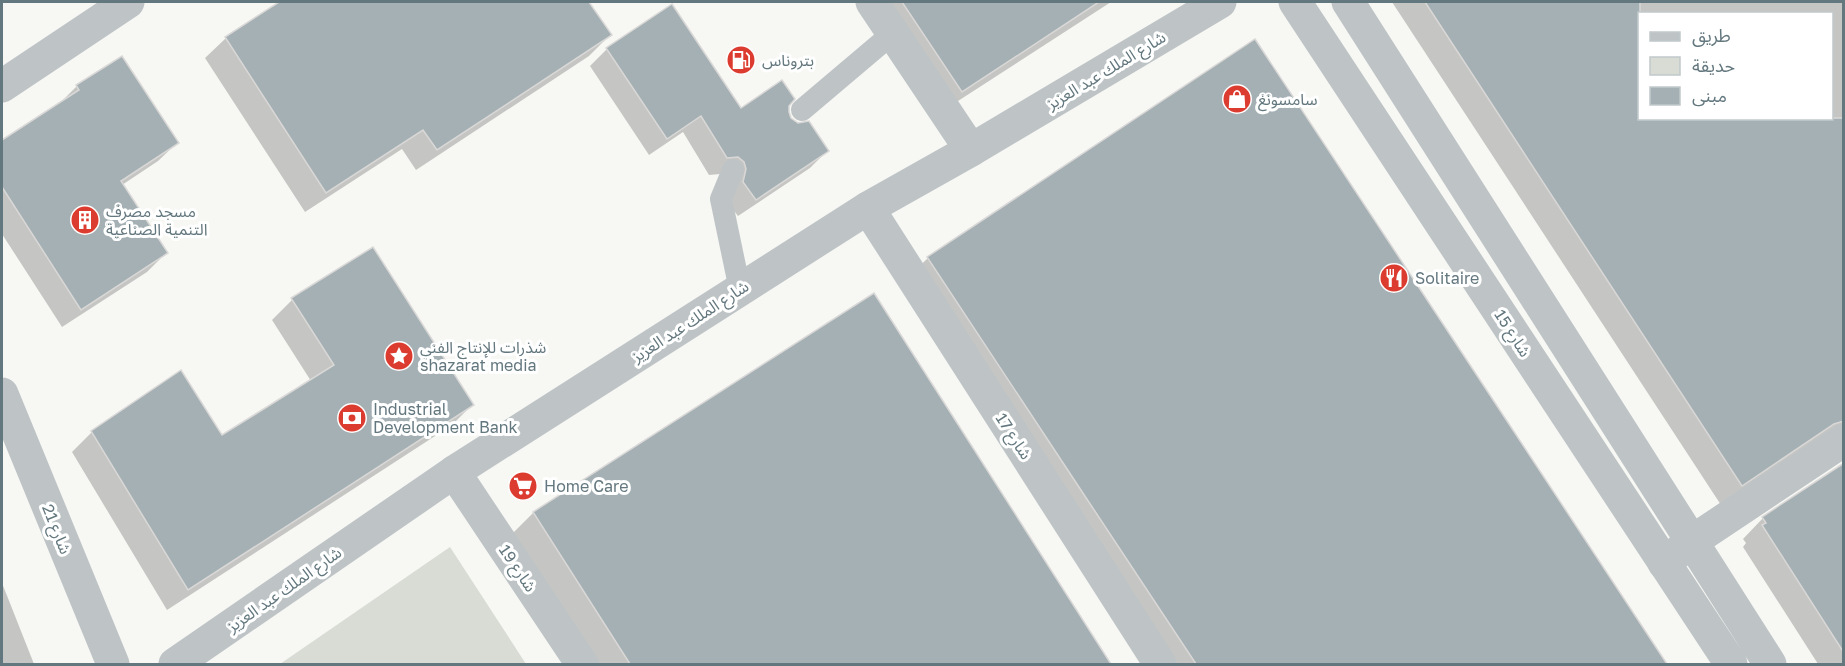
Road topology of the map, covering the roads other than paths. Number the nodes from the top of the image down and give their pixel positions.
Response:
1 (128, 2) edge
2 (872, 2) edge
3 (1220, 2) edge
4 (1295, 2) edge
5 (1348, 2) edge
6 (893, 33) junction
7 (2, 86) edge
8 (802, 110) dead end
9 (971, 150) junction
10 (733, 170) dead end
11 (868, 208) junction
12 (740, 290) junction
13 (2, 394) edge
14 (1844, 440) edge
15 (454, 472) junction
16 (1690, 542) junction
17 (1664, 563) junction
18 (113, 664) edge
19 (175, 664) edge
20 (582, 664) edge
21 (1160, 664) edge
22 (1731, 664) edge
23 (1770, 664) edge

1 - 7 street
2 - 6 street
3 - 9 street, شارع الملك عبد العزيز
4 - 17 street, شارع 15
5 - 16 street
6 - 8 lane
6 - 9 street
9 - 11 street, شارع الملك عبد العزيز
10 - 12 lane
11 - 12 street, شارع الملك عبد العزيز
11 - 21 street, شارع 17
12 - 15 street, شارع الملك عبد العزيز
13 - 18 street, شارع 21
14 - 16 street
15 - 19 street, شارع الملك عبد العزيز
15 - 20 street, شارع 19
16 - 17 street
16 - 23 street
17 - 22 street, شارع 15

